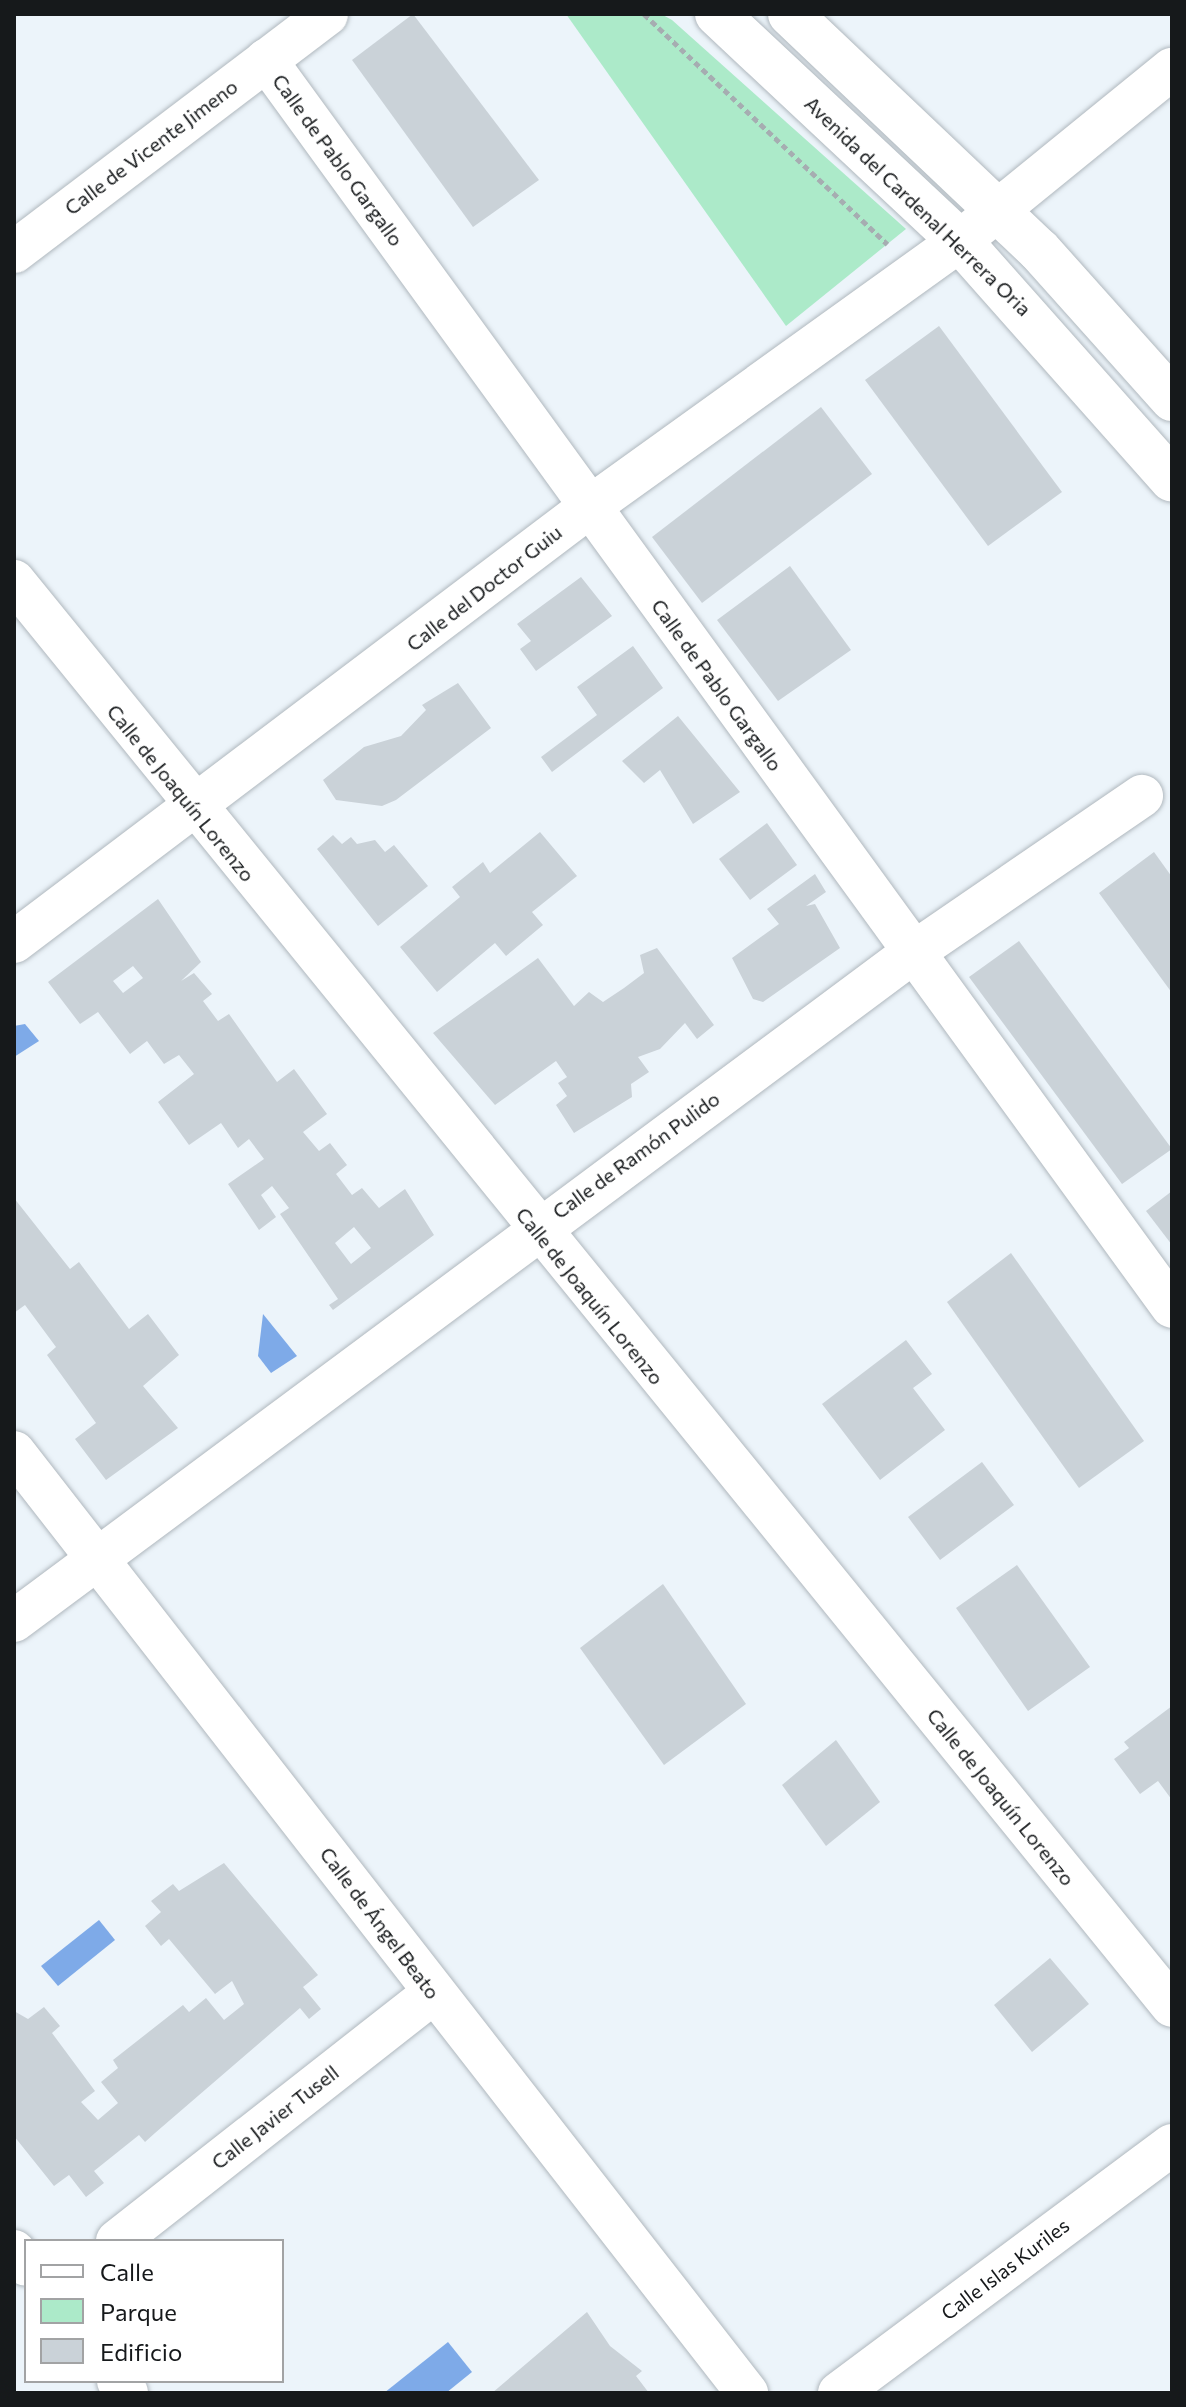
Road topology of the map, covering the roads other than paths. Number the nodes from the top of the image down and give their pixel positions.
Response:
1 (327, 14) edge
2 (717, 14) edge
3 (790, 14) edge
4 (266, 60) junction
5 (1172, 69) edge
6 (1000, 211) junction
7 (960, 241) junction
8 (14, 252) edge
9 (1172, 399) edge
10 (1172, 480) edge
11 (588, 508) junction
12 (14, 581) edge
13 (1142, 796) dead end
14 (195, 812) junction
15 (14, 942) edge
16 (911, 954) junction
17 (535, 1229) junction
18 (1172, 1307) edge
19 (14, 1452) edge
20 (98, 1553) junction
21 (14, 1621) edge
22 (433, 1993) junction
23 (1172, 2006) edge
24 (1172, 2145) edge
25 (120, 2239) edge
26 (747, 2393) edge
27 (839, 2393) edge

1 - 4 street, Calle de Vicente Jimeno
2 - 7 main road, Avenida del Cardenal Herrera Oria
3 - 6 main road
4 - 8 street, Calle de Vicente Jimeno
4 - 11 street, Calle de Pablo Gargallo
5 - 6 street
6 - 7 street, Calle del Doctor Guiu
6 - 9 main road
7 - 10 main road, Avenida del Cardenal Herrera Oria
7 - 11 street, Calle del Doctor Guiu
11 - 14 street, Calle del Doctor Guiu
11 - 16 street, Calle de Pablo Gargallo
12 - 14 street, Calle de Joaquín Lorenzo
13 - 16 street, Calle de Ramón Pulido
14 - 15 street, Calle del Doctor Guiu
14 - 17 street, Calle de Joaquín Lorenzo
16 - 17 street, Calle de Ramón Pulido
16 - 18 street, Calle de Pablo Gargallo
17 - 20 street, Calle de Ramón Pulido
17 - 23 street, Calle de Joaquín Lorenzo
19 - 20 street, Calle de Ángel Beato
20 - 21 street, Calle de Ramón Pulido
20 - 22 street, Calle de Ángel Beato
22 - 25 street, Calle Javier Tusell
22 - 26 street, Calle de Ángel Beato
24 - 27 street, Calle Islas Kuriles

